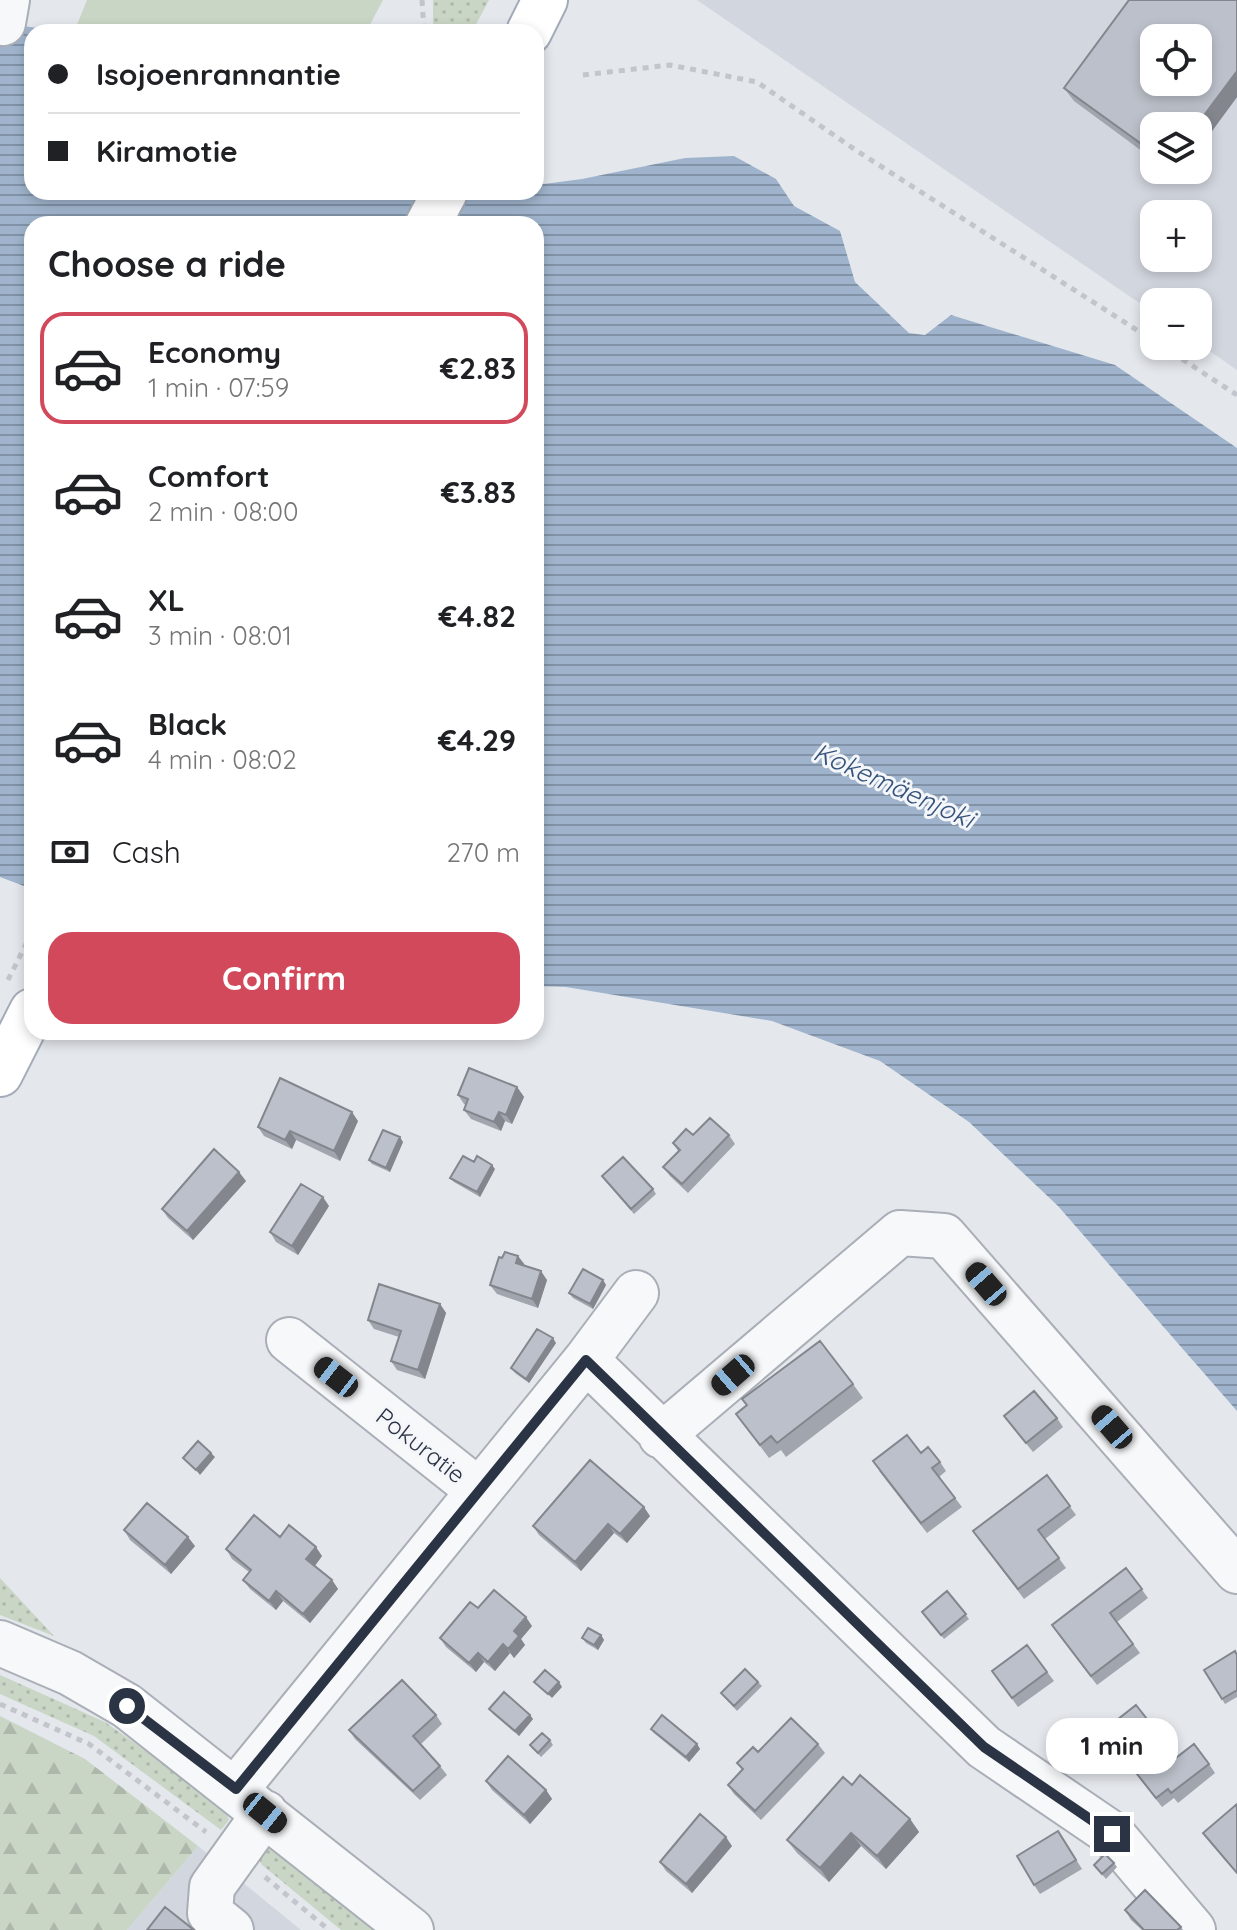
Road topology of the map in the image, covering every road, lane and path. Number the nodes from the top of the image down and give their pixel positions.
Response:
1 (422, 0) edge
2 (545, 0) edge
3 (424, 24) edge
4 (533, 24) edge
5 (583, 75) dead end
6 (1140, 332) edge
7 (1183, 360) edge
8 (1237, 395) edge
9 (24, 975) edge
10 (14, 1028) edge
11 (636, 1293) dead end
12 (289, 1340) dead end
13 (586, 1360) junction
14 (661, 1436) junction
15 (478, 1490) junction
16 (1237, 1571) edge
17 (1, 1645) edge
18 (0, 1704) edge
19 (251, 1801) junction
20 (236, 1854) junction
21 (231, 1930) edge
22 (329, 1930) edge
23 (411, 1930) edge
24 (1193, 1930) edge

1 - 3 path
2 - 4 main road
5 - 6 path
7 - 8 path
9 - 10 path
11 - 13 street
12 - 15 street, Pokuratie
13 - 14 street
13 - 15 street
14 - 16 street
14 - 24 street
15 - 19 street
17 - 19 street
18 - 20 path
19 - 20 street
19 - 23 street
20 - 21 street
20 - 22 path

